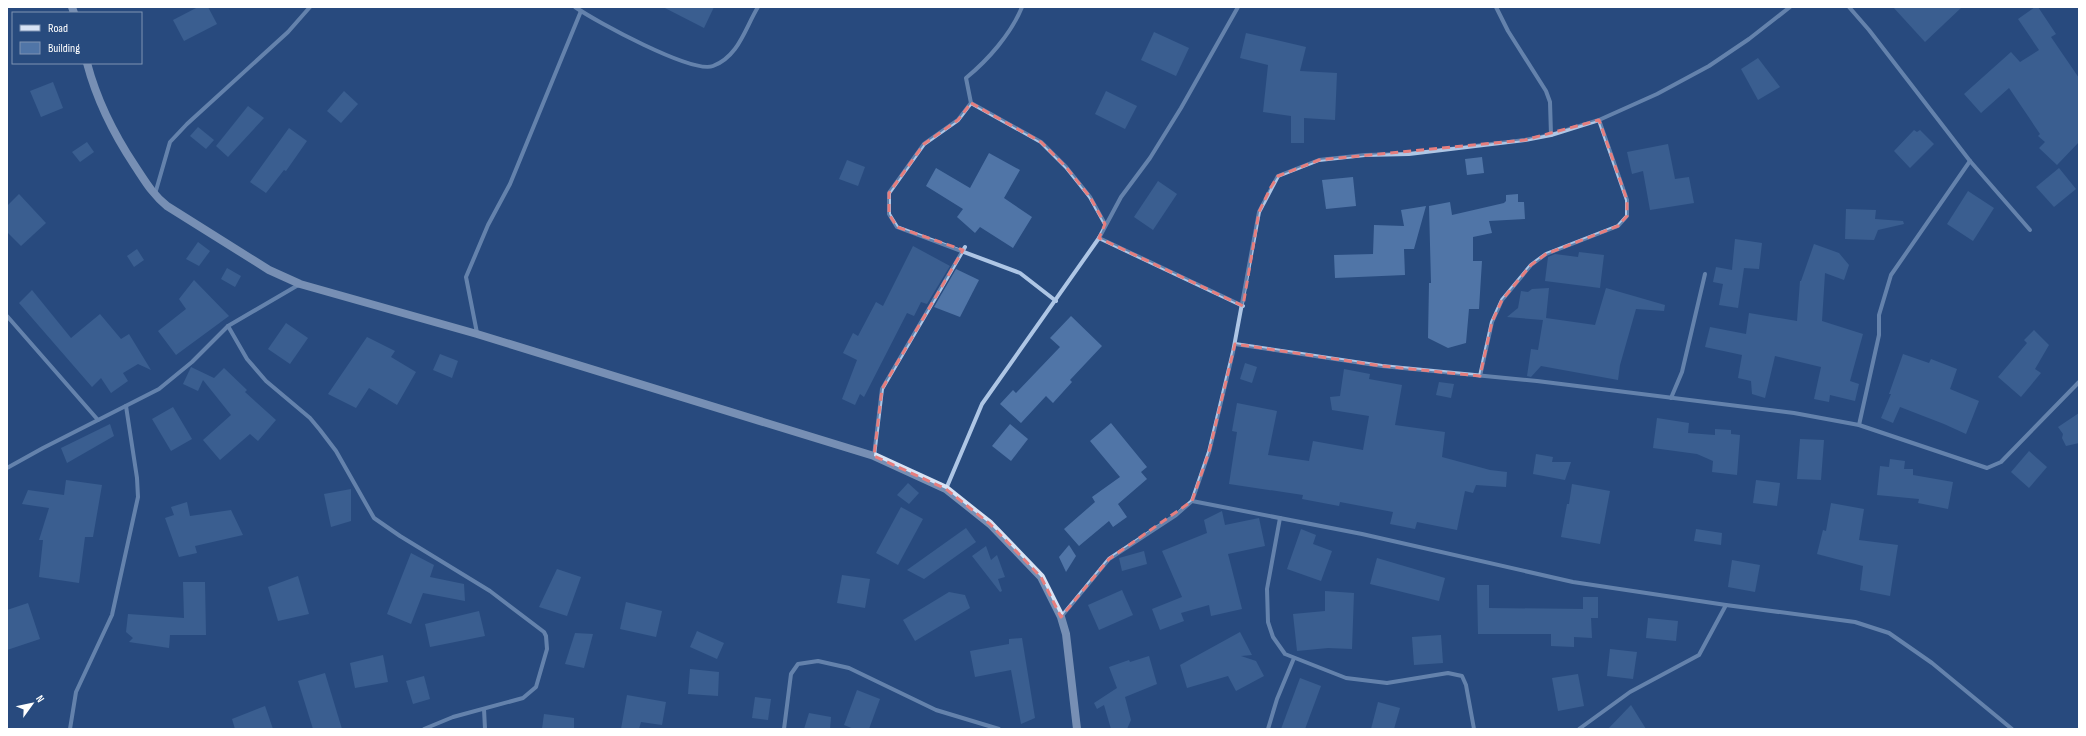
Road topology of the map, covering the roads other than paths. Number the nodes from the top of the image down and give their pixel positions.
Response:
1 (310, 7) edge
2 (575, 7) edge
3 (758, 7) edge
4 (1022, 7) edge
5 (1238, 7) edge
6 (1496, 7) edge
7 (1790, 7) edge
8 (1849, 7) edge
9 (581, 11) junction
10 (87, 64) edge
11 (971, 103) junction
12 (1599, 120) junction
13 (1551, 135) junction
14 (1970, 161) junction
15 (155, 196) junction
16 (1105, 224) junction
17 (2030, 230) dead end
18 (1099, 238) junction
19 (964, 248) junction
20 (1704, 274) dead end
21 (300, 284) junction
22 (1056, 301) junction
23 (1243, 306) junction
24 (7, 316) edge
25 (228, 326) junction
26 (477, 334) junction
27 (1235, 344) junction
28 (1480, 376) junction
29 (2079, 382) edge
30 (1671, 398) junction
31 (126, 406) junction
32 (98, 420) junction
33 (1859, 425) junction
34 (874, 456) junction
35 (7, 468) edge
36 (946, 489) junction
37 (1192, 501) junction
38 (1280, 518) junction
39 (1726, 606) junction
40 (1061, 617) junction
41 (1294, 658) junction
42 (484, 709) junction
43 (70, 729) edge
44 (424, 729) edge
45 (486, 729) edge
46 (784, 729) edge
47 (999, 729) edge
48 (1076, 729) edge
49 (1268, 729) edge
50 (1474, 729) edge
51 (1580, 729) edge
52 (2012, 729) edge

1 - 15 street
2 - 9 street
3 - 9 street
4 - 11 street
5 - 16 street
6 - 13 street
7 - 12 street
8 - 14 street
9 - 26 street
10 - 15 main road
11 - 16 street
11 - 19 street
12 - 13 street
12 - 28 street
13 - 23 street
14 - 17 street
14 - 33 street
15 - 21 main road
16 - 18 street
18 - 22 street
18 - 23 street
19 - 22 street
19 - 34 street
20 - 30 street
21 - 25 street
21 - 26 main road
22 - 36 street
23 - 27 street
24 - 32 street
25 - 31 street
25 - 42 street
26 - 34 main road
27 - 28 street
27 - 37 street
28 - 30 street
29 - 33 street
30 - 33 street
31 - 32 street
31 - 43 street
32 - 35 street
34 - 36 main road
36 - 40 main road
37 - 38 street
37 - 40 street
38 - 39 street
38 - 41 street
39 - 51 street
39 - 52 street
40 - 48 main road
41 - 49 street
41 - 50 street
42 - 44 street
42 - 45 street
46 - 47 street

